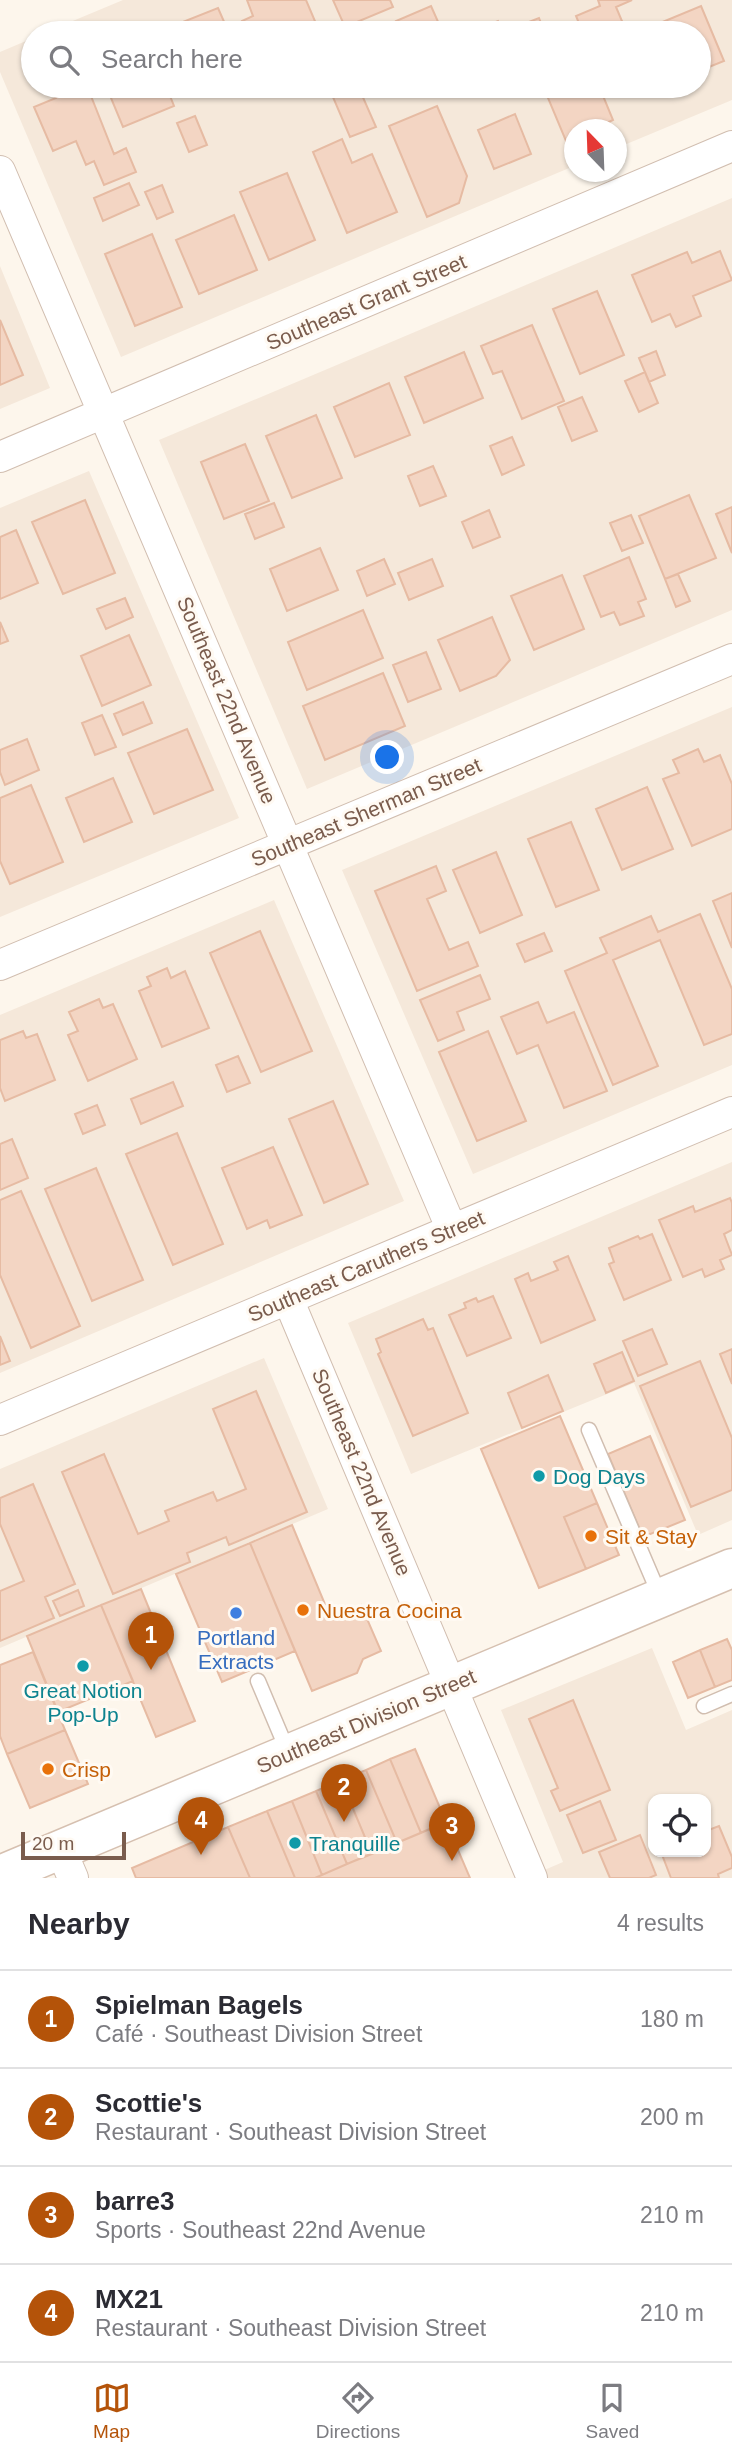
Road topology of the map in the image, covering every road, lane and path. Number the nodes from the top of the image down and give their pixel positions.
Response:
1 (732, 146) edge
2 (0, 171) edge
3 (104, 413) junction
4 (0, 457) edge
5 (732, 659) edge
6 (288, 845) junction
7 (0, 965) edge
8 (732, 1112) edge
9 (452, 1230) junction
10 (288, 1299) junction
11 (0, 1420) edge
12 (589, 1430) dead end
13 (732, 1568) edge
14 (661, 1598) junction
15 (258, 1681) dead end
16 (452, 1685) junction
17 (732, 1694) edge
18 (704, 1706) dead end
19 (289, 1753) junction
20 (67, 1864) edge
21 (0, 1875) edge
22 (532, 1878) edge

1 - 3 street, Southeast Grant Street
2 - 3 street, Southeast 22nd Avenue
3 - 4 street, Southeast Grant Street
3 - 6 street, Southeast 22nd Avenue
5 - 6 street, Southeast Sherman Street
6 - 7 street, Southeast Sherman Street
6 - 9 street, Southeast 22nd Avenue
8 - 9 street, Southeast Caruthers Street
9 - 10 street, Southeast Caruthers Street
10 - 11 street, Southeast Caruthers Street
10 - 16 street, Southeast 22nd Avenue
12 - 14 lane
13 - 14 main road, Southeast Division Street
14 - 16 main road, Southeast Division Street
15 - 19 lane
16 - 19 main road, Southeast Division Street
16 - 22 street, Southeast 22nd Avenue
17 - 18 lane
19 - 20 main road, Southeast Division Street
20 - 21 main road, Southeast Division Street

